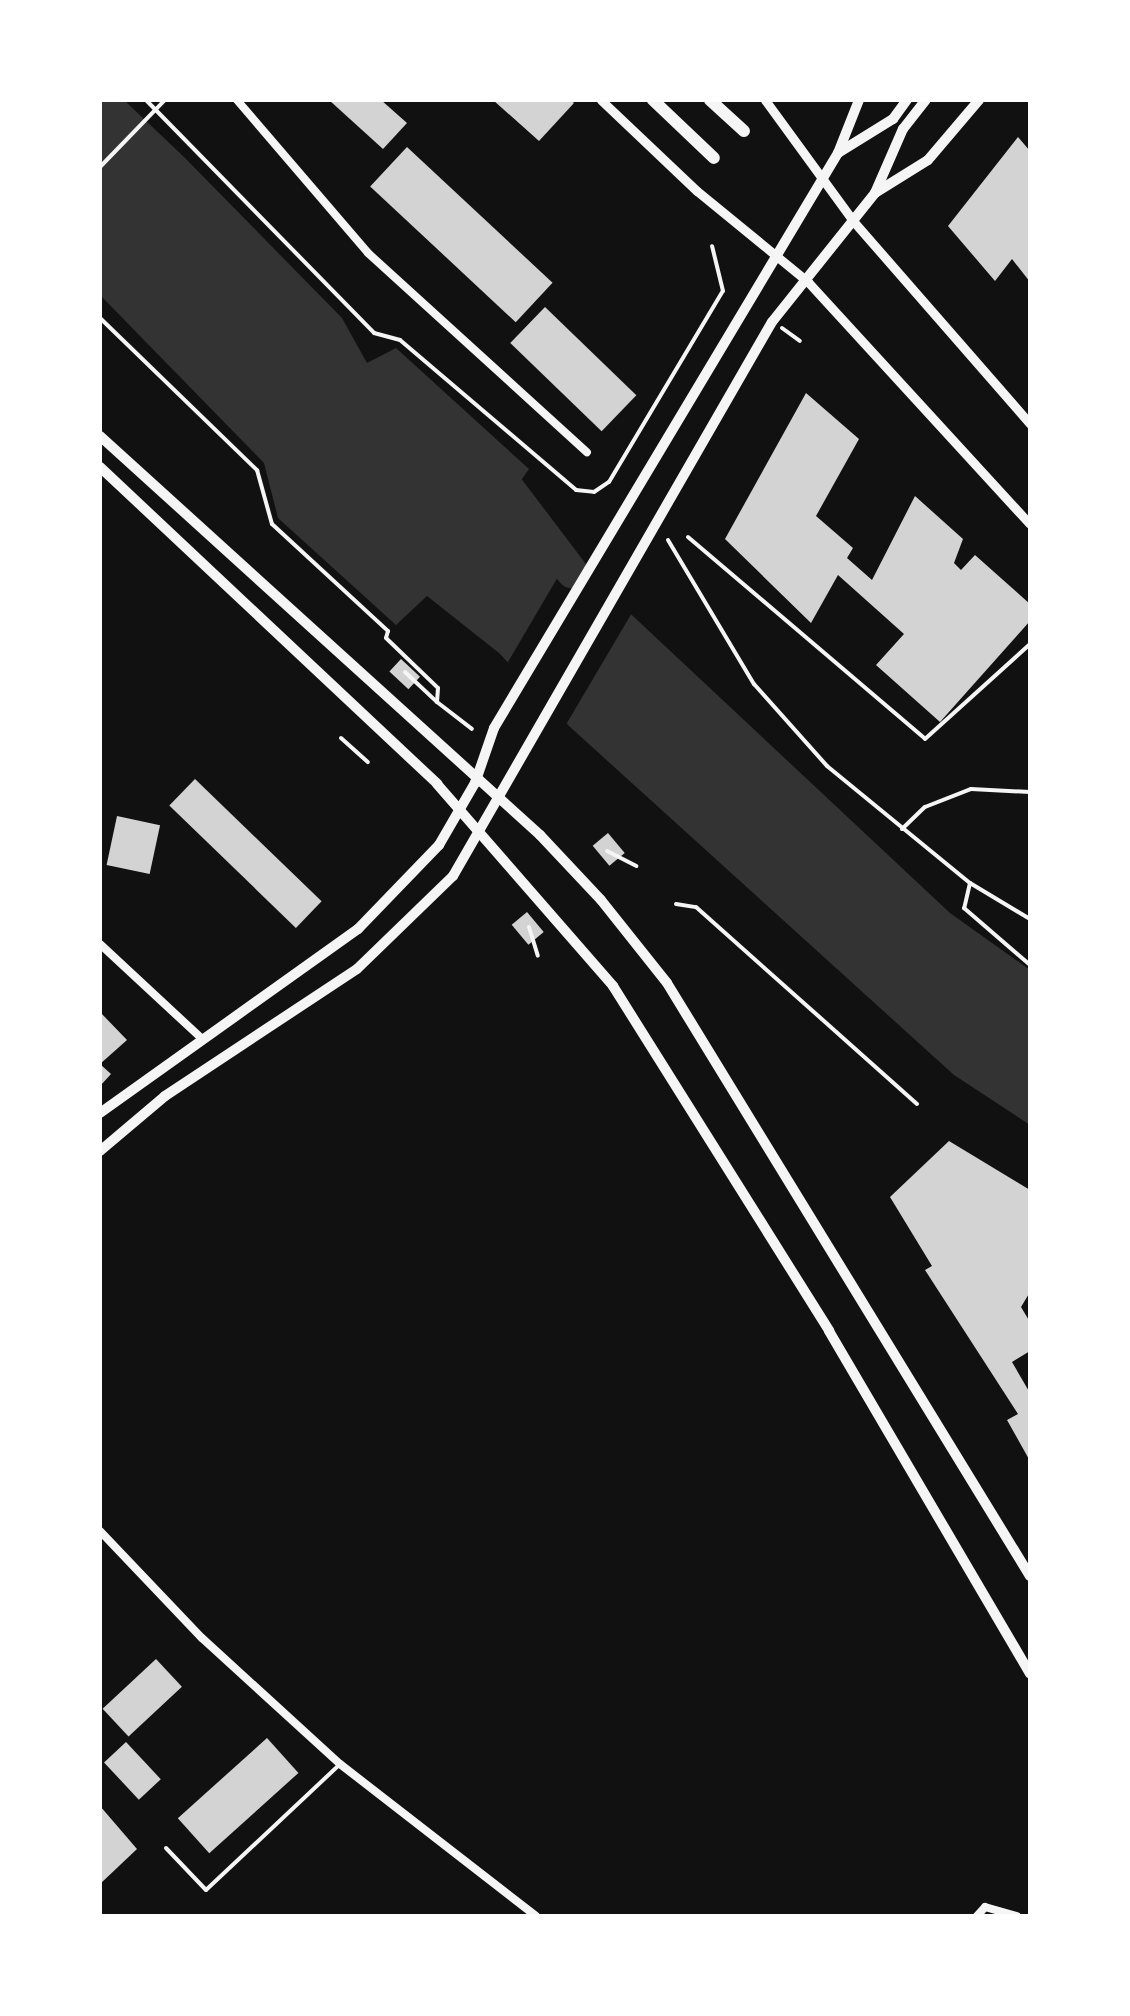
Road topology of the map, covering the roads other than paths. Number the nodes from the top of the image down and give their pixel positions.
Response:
1 (237, 100) edge
2 (601, 100) edge
3 (653, 100) edge
4 (710, 100) edge
5 (765, 100) edge
6 (858, 100) edge
7 (908, 100) edge
8 (926, 100) edge
9 (979, 100) edge
10 (744, 131) dead end
11 (838, 153) junction
12 (714, 158) dead end
13 (824, 179) junction
14 (874, 193) junction
15 (854, 222) junction
16 (779, 259) junction
17 (808, 282) junction
18 (1030, 424) edge
19 (100, 436) edge
20 (586, 452) dead end
21 (100, 466) edge
22 (1030, 524) edge
23 (475, 782) junction
24 (500, 802) junction
25 (460, 808) junction
26 (482, 831) junction
27 (100, 944) edge
28 (201, 1038) junction
29 (100, 1112) edge
30 (100, 1152) edge
31 (100, 1531) edge
32 (1030, 1576) edge
33 (1030, 1673) edge
34 (340, 1764) junction
35 (166, 1848) dead end
36 (536, 1916) edge
37 (977, 1916) edge
38 (1017, 1916) edge

1 - 20 street
2 - 16 street
3 - 12 highway
4 - 10 highway
5 - 13 street
6 - 11 main road
7 - 11 main road
8 - 14 main road
9 - 14 main road
11 - 13 main road
13 - 15 street
13 - 16 main road
14 - 15 main road
15 - 17 main road
15 - 18 street
16 - 17 street
16 - 23 main road
17 - 22 street
17 - 24 main road
19 - 23 main road
21 - 25 main road
23 - 24 main road
23 - 25 main road
24 - 26 main road
24 - 32 main road
25 - 26 main road
25 - 28 main road
26 - 30 main road
26 - 33 main road
27 - 28 street
28 - 29 main road
31 - 34 street
34 - 35 lane
34 - 36 street
37 - 38 street

